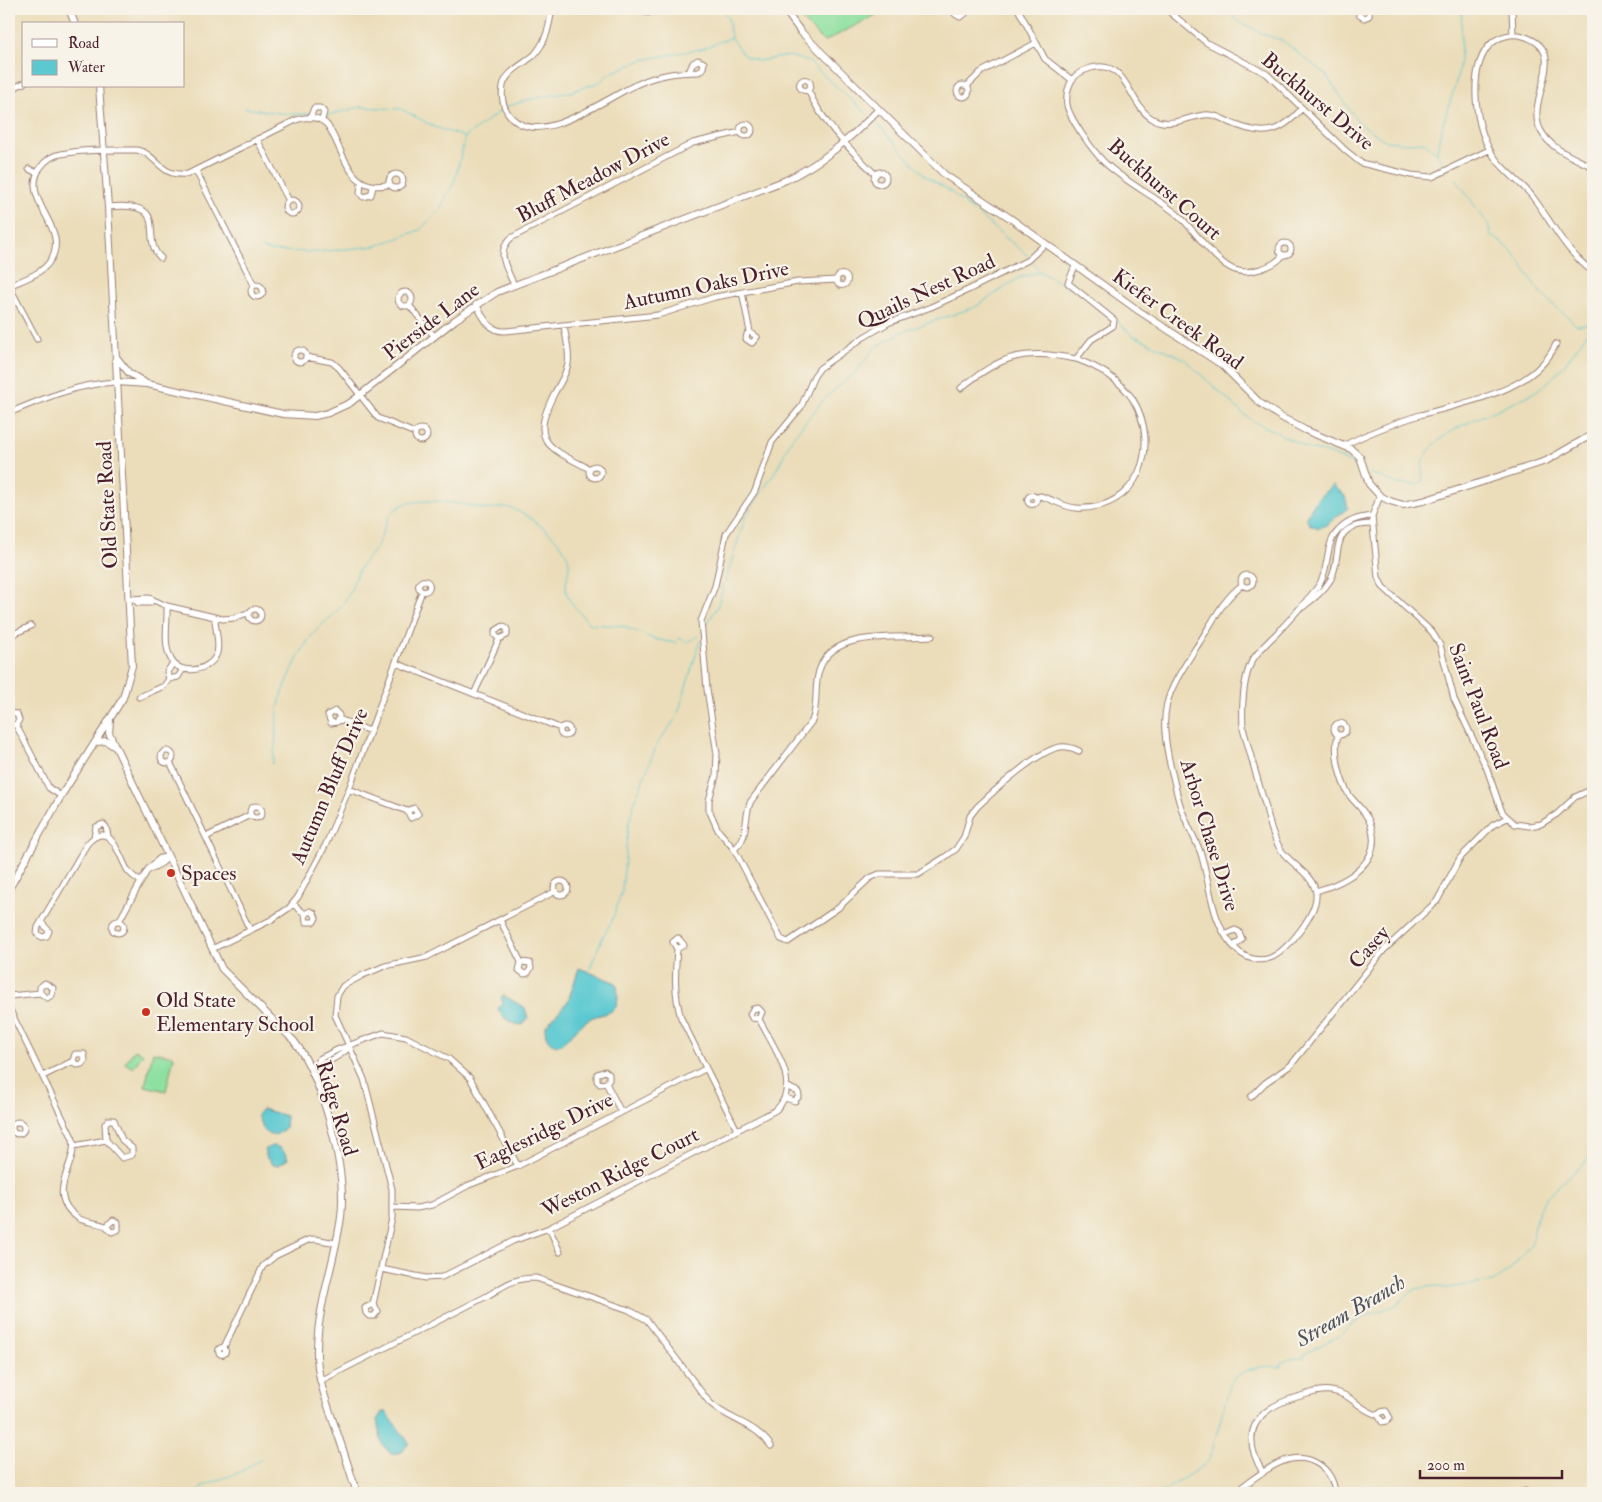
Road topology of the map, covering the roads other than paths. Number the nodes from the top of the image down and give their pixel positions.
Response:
1 (69, 9) edge
2 (552, 9) edge
3 (641, 9) edge
4 (655, 9) edge
5 (784, 9) edge
6 (954, 9) edge
7 (965, 9) edge
8 (1018, 9) edge
9 (1166, 9) edge
10 (1369, 9) edge
11 (1512, 9) edge
12 (1357, 10) edge
13 (74, 22) edge
14 (1513, 35) junction
15 (1036, 43) junction
16 (689, 72) dead end
17 (1072, 80) junction
18 (22, 84) edge
19 (967, 86) dead end
20 (98, 88) edge
21 (9, 90) edge
22 (808, 90) dead end
23 (1302, 108) junction
24 (878, 110) junction
25 (310, 118) junction
26 (322, 120) junction
27 (740, 132) dead end
28 (258, 139) junction
29 (844, 143) junction
30 (105, 150) junction
31 (1489, 150) junction
32 (1593, 167) edge
33 (29, 169) dead end
34 (196, 171) junction
35 (37, 173) junction
36 (876, 175) dead end
37 (361, 183) junction
38 (390, 184) dead end
39 (373, 187) junction
40 (289, 201) dead end
41 (108, 207) junction
42 (1044, 245) junction
43 (1283, 255) dead end
44 (161, 258) dead end
45 (1075, 266) junction
46 (1593, 272) edge
47 (837, 280) dead end
48 (254, 285) dead end
49 (514, 285) junction
50 (9, 286) edge
51 (742, 292) junction
52 (476, 304) junction
53 (409, 305) dead end
54 (564, 326) junction
55 (750, 332) dead end
56 (434, 336) junction
57 (37, 340) dead end
58 (1556, 344) dead end
59 (116, 357) junction
60 (306, 357) dead end
61 (1076, 359) junction
62 (117, 382) junction
63 (147, 384) junction
64 (961, 388) dead end
65 (361, 396) junction
66 (9, 413) edge
67 (415, 433) dead end
68 (1593, 434) edge
69 (1345, 445) junction
70 (590, 469) dead end
71 (1380, 496) junction
72 (1036, 498) dead end
73 (1372, 516) junction
74 (1355, 519) junction
75 (1372, 524) junction
76 (1357, 526) junction
77 (1242, 585) dead end
78 (422, 591) dead end
79 (131, 599) junction
80 (167, 606) junction
81 (250, 612) dead end
82 (1293, 616) junction
83 (215, 618) junction
84 (31, 626) dead end
85 (9, 636) edge
86 (932, 636) dead end
87 (499, 639) dead end
88 (173, 663) junction
89 (396, 663) junction
90 (183, 669) junction
91 (169, 679) junction
92 (474, 694) junction
93 (139, 698) dead end
94 (9, 713) edge
95 (339, 719) dead end
96 (110, 721) junction
97 (9, 724) edge
98 (16, 725) junction
99 (560, 728) dead end
100 (370, 731) junction
101 (1338, 735) dead end
102 (97, 742) junction
103 (118, 750) junction
104 (1079, 751) dead end
105 (170, 762) dead end
106 (1593, 789) edge
107 (349, 790) junction
108 (61, 796) junction
109 (407, 811) dead end
110 (250, 815) dead end
111 (1507, 818) junction
112 (108, 836) junction
113 (94, 837) junction
114 (206, 837) junction
115 (734, 849) junction
116 (168, 857) junction
117 (140, 881) junction
118 (9, 889) edge
119 (556, 891) dead end
120 (1316, 891) junction
121 (293, 904) junction
122 (305, 914) dead end
123 (500, 920) junction
124 (119, 921) dead end
125 (42, 923) dead end
126 (250, 930) junction
127 (1226, 934) junction
128 (1234, 946) junction
129 (212, 948) junction
130 (677, 949) dead end
131 (522, 962) dead end
132 (40, 993) dead end
133 (9, 996) edge
134 (9, 1008) edge
135 (759, 1019) dead end
136 (351, 1046) junction
137 (73, 1062) dead end
138 (313, 1066) junction
139 (706, 1069) junction
140 (43, 1076) junction
141 (606, 1083) dead end
142 (788, 1087) junction
143 (1251, 1097) dead end
144 (785, 1098) junction
145 (621, 1112) junction
146 (9, 1119) edge
147 (13, 1124) dead end
148 (737, 1130) junction
149 (106, 1140) junction
150 (74, 1146) junction
151 (518, 1166) junction
152 (393, 1207) junction
153 (107, 1226) dead end
154 (549, 1228) junction
155 (336, 1243) junction
156 (560, 1252) dead end
157 (381, 1269) junction
158 (373, 1304) dead end
159 (224, 1348) dead end
160 (320, 1381) junction
161 (1378, 1415) dead end
162 (771, 1446) dead end
163 (1263, 1473) junction
164 (357, 1493) edge
165 (1233, 1493) edge
166 (1335, 1493) edge
167 (1520, 1493) edge
168 (1529, 1493) edge

1 - 13 street
2 - 16 street
3 - 4 street
5 - 24 street, Kiefer Creek Road
6 - 7 street
8 - 15 street
9 - 23 street, Buckhurst Drive
10 - 12 street
11 - 14 street
14 - 31 street
14 - 32 street
15 - 17 street
15 - 19 street
17 - 23 street, Buckhurst Court
17 - 43 street, Buckhurst Court
18 - 21 street
20 - 30 street, Old State Road
22 - 29 street
23 - 31 street, Buckhurst Drive
24 - 29 street, Pierside Lane
24 - 42 street, Kiefer Creek Road
25 - 26 street
25 - 26 street
25 - 28 street
26 - 37 street
27 - 49 street, Bluff Meadow Drive
28 - 34 street
28 - 40 street
29 - 36 street
29 - 49 street, Pierside Lane
30 - 34 street
30 - 35 street
30 - 41 street, Old State Road
31 - 46 street
33 - 35 street
34 - 48 street
35 - 50 street
37 - 39 street
37 - 39 street
38 - 39 street
41 - 44 street
41 - 59 street, Old State Road
42 - 45 street, Kiefer Creek Road
42 - 115 street, Quails Nest Road
45 - 61 street
45 - 69 street, Kiefer Creek Road
47 - 51 street, Autumn Oaks Drive
49 - 52 street, Pierside Lane
50 - 57 street
51 - 54 street, Autumn Oaks Drive
51 - 55 street
52 - 54 street, Autumn Oaks Drive
52 - 56 street, Pierside Lane
53 - 56 street
54 - 70 street
56 - 65 street, Pierside Lane
58 - 69 street
59 - 62 street, Old State Road
59 - 63 street
60 - 65 street
61 - 64 street
61 - 72 street
62 - 63 street, Pierside Lane
62 - 66 street, Pierside Lane
62 - 79 street, Old State Road
63 - 65 street, Pierside Lane
65 - 67 street
68 - 71 street
69 - 71 street, Kiefer Creek Road
71 - 73 street, Saint Paul Road
73 - 74 street
73 - 75 street, Saint Paul Road
74 - 76 street
74 - 82 street
75 - 76 street
75 - 111 street, Saint Paul Road
76 - 82 street
77 - 127 street, Arbor Chase Drive
78 - 89 street, Autumn Bluff Drive
79 - 80 street
79 - 96 street, Old State Road
80 - 83 street
80 - 88 street
81 - 83 street
82 - 120 street
83 - 90 street
84 - 85 street
86 - 115 street
87 - 92 street
88 - 90 street
88 - 91 street
89 - 92 street
89 - 100 street, Autumn Bluff Drive
90 - 91 street
91 - 93 street
92 - 99 street
94 - 98 street
95 - 100 street
96 - 102 street, Old State Road
96 - 103 street, Ridge Road
97 - 98 street
98 - 108 street
100 - 107 street, Autumn Bluff Drive
101 - 120 street
102 - 103 street
102 - 108 street, Old State Road
103 - 116 street, Ridge Road
104 - 115 street, Quails Nest Road
105 - 114 street
106 - 111 street
107 - 109 street
107 - 121 street, Autumn Bluff Drive
108 - 118 street, Old State Road
110 - 114 street
111 - 143 street, Casey
112 - 113 street
112 - 113 street
112 - 117 street
113 - 125 street
114 - 126 street
116 - 117 street
116 - 129 street, Ridge Road
117 - 124 street
119 - 123 street
120 - 128 street, Arbor Chase Drive
121 - 122 street
121 - 126 street, Autumn Bluff Drive
123 - 131 street
123 - 136 street
126 - 129 street, Autumn Bluff Drive
127 - 128 street, Arbor Chase Drive
127 - 128 street
129 - 138 street, Ridge Road
130 - 139 street
132 - 133 street
134 - 140 street
135 - 142 street
136 - 138 street
136 - 151 street
136 - 152 street
137 - 140 street
138 - 155 street, Ridge Road
139 - 145 street, Eaglesridge Drive
139 - 148 street
140 - 150 street
141 - 145 street
142 - 144 street
142 - 144 street, Weston Ridge Court
144 - 148 street, Weston Ridge Court
145 - 151 street, Eaglesridge Drive
146 - 147 street
148 - 154 street, Weston Ridge Court
149 - 149 street
149 - 150 street
150 - 153 street
151 - 152 street, Eaglesridge Drive
152 - 157 street
154 - 156 street
154 - 157 street, Weston Ridge Court
155 - 159 street
155 - 160 street, Ridge Road
157 - 158 street
160 - 162 street
160 - 164 street, Ridge Road
161 - 163 street
163 - 165 street
163 - 166 street
167 - 168 street

